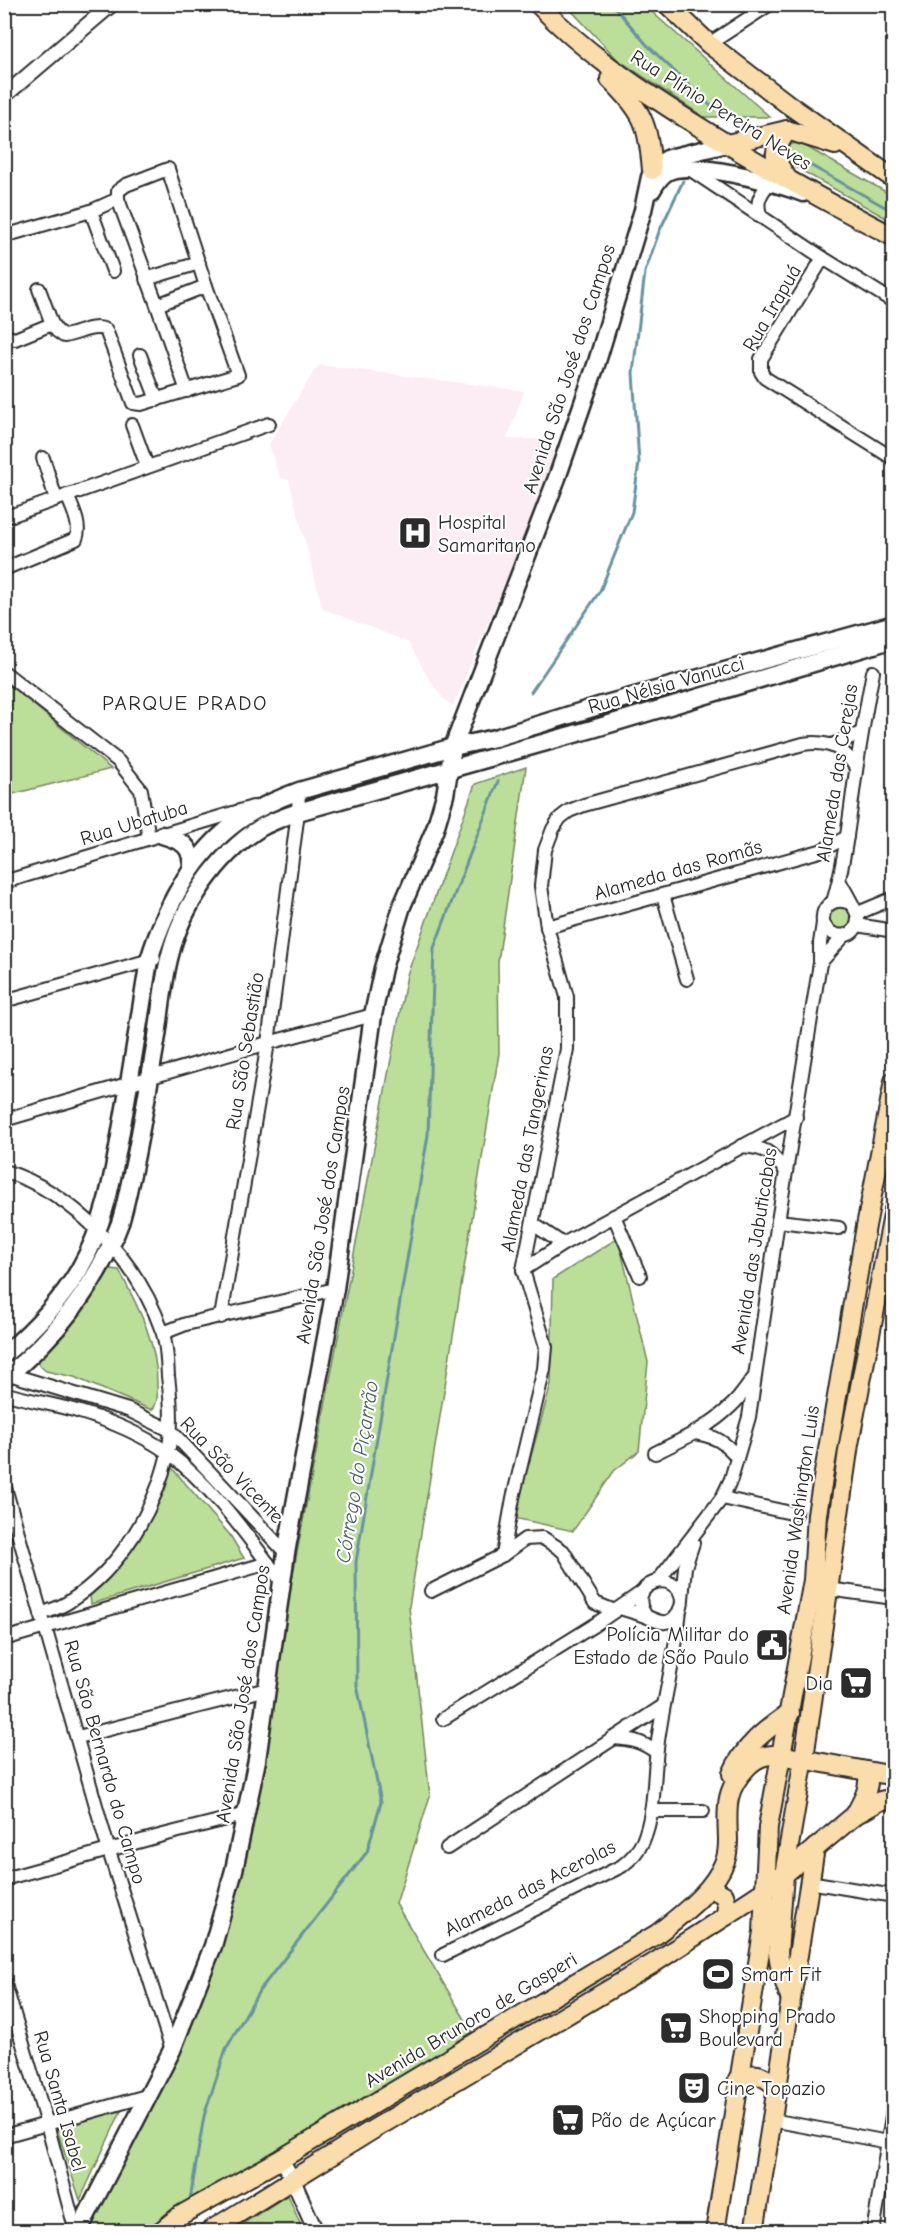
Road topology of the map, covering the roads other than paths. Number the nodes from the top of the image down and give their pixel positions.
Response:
1 (85, 4) edge
2 (538, 4) edge
3 (667, 4) edge
4 (770, 4) edge
5 (111, 5) edge
6 (572, 38) junction
7 (709, 44) junction
8 (4, 96) edge
9 (787, 130) junction
10 (727, 144) junction
11 (850, 149) junction
12 (686, 167) junction
13 (652, 170) junction
14 (788, 179) junction
15 (894, 179) edge
16 (769, 183) junction
17 (118, 199) junction
18 (837, 207) junction
19 (643, 210) junction
20 (91, 211) junction
21 (761, 217) junction
22 (4, 236) edge
23 (894, 237) edge
24 (823, 258) junction
25 (199, 263) junction
26 (113, 271) dead end
27 (146, 279) junction
28 (206, 286) junction
29 (39, 289) dead end
30 (894, 302) edge
31 (157, 305) junction
32 (52, 324) junction
33 (4, 336) edge
34 (140, 355) dead end
35 (187, 391) junction
36 (157, 400) junction
37 (269, 424) dead end
38 (132, 425) dead end
39 (43, 458) dead end
40 (894, 459) edge
41 (147, 466) junction
42 (62, 497) junction
43 (4, 518) edge
44 (4, 569) edge
45 (894, 624) edge
46 (894, 639) edge
47 (4, 672) edge
48 (873, 672) dead end
49 (465, 716) junction
50 (861, 733) junction
51 (495, 738) junction
52 (832, 745) junction
53 (453, 747) junction
54 (856, 768) junction
55 (449, 770) junction
56 (298, 790) junction
57 (274, 801) junction
58 (298, 812) junction
59 (155, 836) junction
60 (847, 837) junction
61 (820, 851) junction
62 (192, 868) junction
63 (840, 874) junction
64 (4, 882) edge
65 (663, 895) junction
66 (894, 898) edge
67 (832, 902) junction
68 (855, 914) junction
69 (823, 923) junction
70 (547, 927) junction
71 (894, 931) edge
72 (844, 936) junction
73 (170, 955) junction
74 (149, 960) junction
75 (820, 963) junction
76 (687, 979) dead end
77 (4, 1001) edge
78 (373, 1015) junction
79 (268, 1043) junction
80 (150, 1078) junction
81 (894, 1081) edge
82 (129, 1082) junction
83 (796, 1117) junction
84 (4, 1120) edge
85 (740, 1146) junction
86 (4, 1171) edge
87 (786, 1171) junction
88 (894, 1210) edge
89 (614, 1216) junction
90 (778, 1221) junction
91 (533, 1224) junction
92 (839, 1228) dead end
93 (98, 1229) junction
94 (563, 1244) junction
95 (111, 1245) junction
96 (523, 1270) junction
97 (640, 1276) dead end
98 (335, 1289) junction
99 (221, 1317) junction
100 (163, 1333) junction
101 (4, 1355) edge
102 (7, 1376) edge
103 (753, 1378) junction
104 (4, 1393) edge
105 (170, 1430) junction
106 (695, 1433) junction
107 (168, 1453) junction
108 (654, 1453) dead end
109 (737, 1457) junction
110 (4, 1484) edge
111 (722, 1498) junction
112 (9, 1513) edge
113 (796, 1514) dead end
114 (696, 1533) junction
115 (286, 1553) junction
116 (503, 1555) junction
117 (268, 1563) junction
118 (658, 1581) junction
119 (282, 1582) junction
120 (828, 1589) junction
121 (431, 1591) dead end
122 (642, 1592) junction
123 (894, 1598) edge
124 (595, 1603) junction
125 (681, 1604) junction
126 (617, 1609) junction
127 (41, 1614) junction
128 (646, 1616) junction
129 (659, 1622) junction
130 (593, 1626) junction
131 (45, 1628) junction
132 (4, 1640) edge
133 (677, 1645) junction
134 (267, 1689) junction
135 (663, 1706) junction
136 (790, 1713) junction
137 (443, 1719) dead end
138 (78, 1737) junction
139 (613, 1738) junction
140 (656, 1752) junction
141 (780, 1755) junction
142 (804, 1758) junction
143 (868, 1773) junction
144 (894, 1776) edge
145 (776, 1778) junction
146 (730, 1791) junction
147 (894, 1798) edge
148 (651, 1811) junction
149 (703, 1811) dead end
150 (247, 1814) junction
151 (855, 1815) junction
152 (447, 1848) dead end
153 (815, 1848) junction
154 (109, 1851) junction
155 (788, 1852) junction
156 (784, 1875) junction
157 (4, 1879) edge
158 (809, 1882) junction
159 (707, 1890) junction
160 (764, 1891) junction
161 (894, 1896) edge
162 (728, 1915) junction
163 (763, 1932) junction
164 (443, 1955) dead end
165 (4, 1981) edge
166 (790, 1998) junction
167 (172, 2050) junction
168 (738, 2079) junction
169 (776, 2086) junction
170 (150, 2095) junction
171 (894, 2104) edge
172 (772, 2120) junction
173 (47, 2124) junction
174 (4, 2136) edge
175 (888, 2142) junction
176 (281, 2159) junction
177 (293, 2180) junction
178 (77, 2232) edge
179 (160, 2232) edge
180 (208, 2232) edge
181 (316, 2232) edge
182 (714, 2232) edge
183 (754, 2232) edge
184 (873, 2232) edge

1 - 5 street
2 - 6 main road, Rua Plínio Pereira Neves
3 - 7 main road
4 - 7 street
5 - 8 street
6 - 10 main road, Rua Plínio Pereira Neves
6 - 13 main road
7 - 11 main road
9 - 10 main road
9 - 11 main road
9 - 14 main road
10 - 13 main road
10 - 14 main road, Rua Plínio Pereira Neves
11 - 15 main road
12 - 16 main road
12 - 19 main road, Avenida São José dos Campos
12 - 21 street
13 - 19 main road, Avenida São José dos Campos
14 - 18 main road, Rua Plínio Pereira Neves
16 - 18 main road
16 - 21 street
17 - 20 street
17 - 25 street
17 - 27 street
18 - 23 main road, Rua Plínio Pereira Neves
19 - 49 main road, Avenida São José dos Campos
20 - 22 street
20 - 26 street
21 - 24 street
24 - 30 street
24 - 40 street, Rua Irapuá
25 - 27 street
25 - 28 street
27 - 31 street
28 - 31 street
28 - 35 street
29 - 32 street
31 - 35 street
32 - 33 street
32 - 36 street
34 - 36 street
35 - 36 street
37 - 41 street
38 - 41 street
39 - 42 street
41 - 42 street
42 - 43 street
42 - 44 street
45 - 51 main road, Rua Nélsia Vanucci
46 - 55 main road, Rua Nélsia Vanucci
47 - 59 street
48 - 50 street, Alameda das Cerejas
49 - 51 main road
49 - 53 main road, Avenida São José dos Campos
50 - 52 street, Alameda das Tangerinas
50 - 54 street, Alameda das Cerejas
51 - 53 main road, Rua Nélsia Vanucci
52 - 54 street
52 - 70 street, Alameda das Tangerinas
53 - 55 main road, Avenida São José dos Campos
53 - 56 main road, Rua Nélsia Vanucci
54 - 60 street, Alameda das Cerejas
55 - 58 main road, Rua Nélsia Vanucci
55 - 78 main road, Avenida São José dos Campos
56 - 57 main road, Rua Nélsia Vanucci
56 - 58 street, Rua São Sebastião
57 - 59 street, Rua Ubatuba
57 - 62 main road, Rua Nélsia Vanucci
58 - 73 main road, Rua Nélsia Vanucci
58 - 79 street, Rua São Sebastião
59 - 62 main road
59 - 64 street, Rua Ubatuba
60 - 61 street, Alameda das Romãs
60 - 63 street, Alameda das Cerejas
61 - 63 street
61 - 65 street, Alameda das Romãs
62 - 74 main road, Rua Nélsia Vanucci
63 - 67 street, Alameda das Cerejas
63 - 68 street, Alameda das Cerejas
65 - 70 street, Alameda das Romãs
65 - 76 street
66 - 68 street
67 - 68 street
67 - 69 street
68 - 71 street
68 - 72 street
69 - 72 street
69 - 75 street, Avenida das Jabuticabas
70 - 91 street, Alameda das Tangerinas
72 - 75 street
73 - 74 street
73 - 80 main road, Rua Nélsia Vanucci
74 - 77 street
74 - 82 main road, Rua Nélsia Vanucci
75 - 83 street, Avenida das Jabuticabas
78 - 79 street
78 - 98 main road, Avenida São José dos Campos
79 - 80 street
79 - 99 street, Rua São Sebastião
80 - 82 street
80 - 95 main road, Rua Nélsia Vanucci
81 - 136 main road, Avenida Washington Luis
82 - 84 street
82 - 93 main road, Rua Nélsia Vanucci
83 - 85 street
83 - 87 street, Avenida das Jabuticabas
85 - 87 street
85 - 89 street
86 - 93 street
87 - 90 street, Avenida das Jabuticabas
88 - 120 main road, Avenida Washington Luis
89 - 94 street
89 - 97 street
90 - 92 street
90 - 103 street, Avenida das Jabuticabas
91 - 94 street
91 - 96 street, Alameda das Tangerinas
93 - 95 street
93 - 101 main road, Rua Nélsia Vanucci
94 - 96 street
95 - 100 street
95 - 102 main road, Rua Nélsia Vanucci
96 - 116 street, Alameda das Tangerinas
98 - 99 street
98 - 115 main road, Avenida São José dos Campos
99 - 100 street
100 - 105 street
102 - 105 street, Rua São Vicente
103 - 106 street
103 - 109 street, Avenida das Jabuticabas
104 - 107 street, Rua São Vicente
105 - 107 street
105 - 115 street, Rua São Vicente
106 - 108 street
106 - 109 street
107 - 117 street, Rua São Vicente
107 - 127 street
109 - 111 street, Avenida das Jabuticabas
110 - 112 street, Rua São Bernardo do Campo
111 - 113 street
111 - 114 street, Avenida das Jabuticabas
112 - 127 street, Rua São Bernardo do Campo
114 - 118 street, Avenida das Jabuticabas
114 - 125 street, Alameda das Acerolas
115 - 119 main road, Avenida São José dos Campos
116 - 121 street
116 - 124 street
117 - 119 street, Rua São Vicente
117 - 131 street
118 - 122 street
118 - 125 street
119 - 134 main road, Avenida São José dos Campos
120 - 123 street
120 - 142 main road, Avenida Washington Luis
122 - 126 street
122 - 128 street
124 - 126 street
124 - 130 street
125 - 129 street
125 - 133 street, Alameda das Acerolas
126 - 128 street
126 - 130 street
127 - 131 street, Rua São Bernardo do Campo
128 - 129 street
129 - 133 street
130 - 137 street
131 - 132 street
131 - 138 street, Rua São Bernardo do Campo
133 - 135 street, Alameda das Acerolas
134 - 138 street
134 - 150 main road, Avenida São José dos Campos
135 - 139 street
135 - 140 street, Alameda das Acerolas
136 - 141 main road, Avenida Washington Luis
136 - 146 main road, Avenida Brunoro de Gasperi
138 - 154 street, Rua São Bernardo do Campo
139 - 140 street
139 - 152 street
140 - 148 street, Alameda das Acerolas
141 - 142 main road
141 - 145 main road, Avenida Washington Luis
141 - 146 main road
142 - 143 main road
142 - 155 main road, Avenida Washington Luis
143 - 144 main road
143 - 151 main road
145 - 155 main road
145 - 160 main road, Avenida Washington Luis
146 - 159 main road, Avenida Brunoro de Gasperi
147 - 151 main road
148 - 149 street
148 - 164 street, Alameda das Acerolas
150 - 154 street
150 - 167 main road, Avenida São José dos Campos
151 - 153 main road
153 - 156 main road
153 - 158 main road
154 - 157 street
154 - 167 street, Rua São Bernardo do Campo
155 - 156 main road, Avenida Washington Luis
156 - 160 main road
156 - 166 main road, Avenida Washington Luis
158 - 161 street
158 - 166 main road
159 - 162 main road
159 - 176 main road, Avenida Brunoro de Gasperi
160 - 162 main road
160 - 163 main road, Avenida Washington Luis
162 - 163 main road
162 - 177 main road
163 - 168 main road, Avenida Washington Luis
165 - 173 street, Rua Santa Isabel
166 - 169 main road, Avenida Washington Luis
167 - 170 main road, Avenida São José dos Campos
168 - 169 main road
168 - 182 main road, Avenida Washington Luis
169 - 172 main road, Avenida Washington Luis
170 - 173 street
170 - 178 main road, Avenida São José dos Campos
171 - 175 street
172 - 175 street
172 - 183 main road, Avenida Washington Luis
173 - 174 street
173 - 178 street, Rua Santa Isabel
175 - 184 street
176 - 177 street
176 - 179 main road, Avenida Brunoro de Gasperi
177 - 180 main road
177 - 181 street

